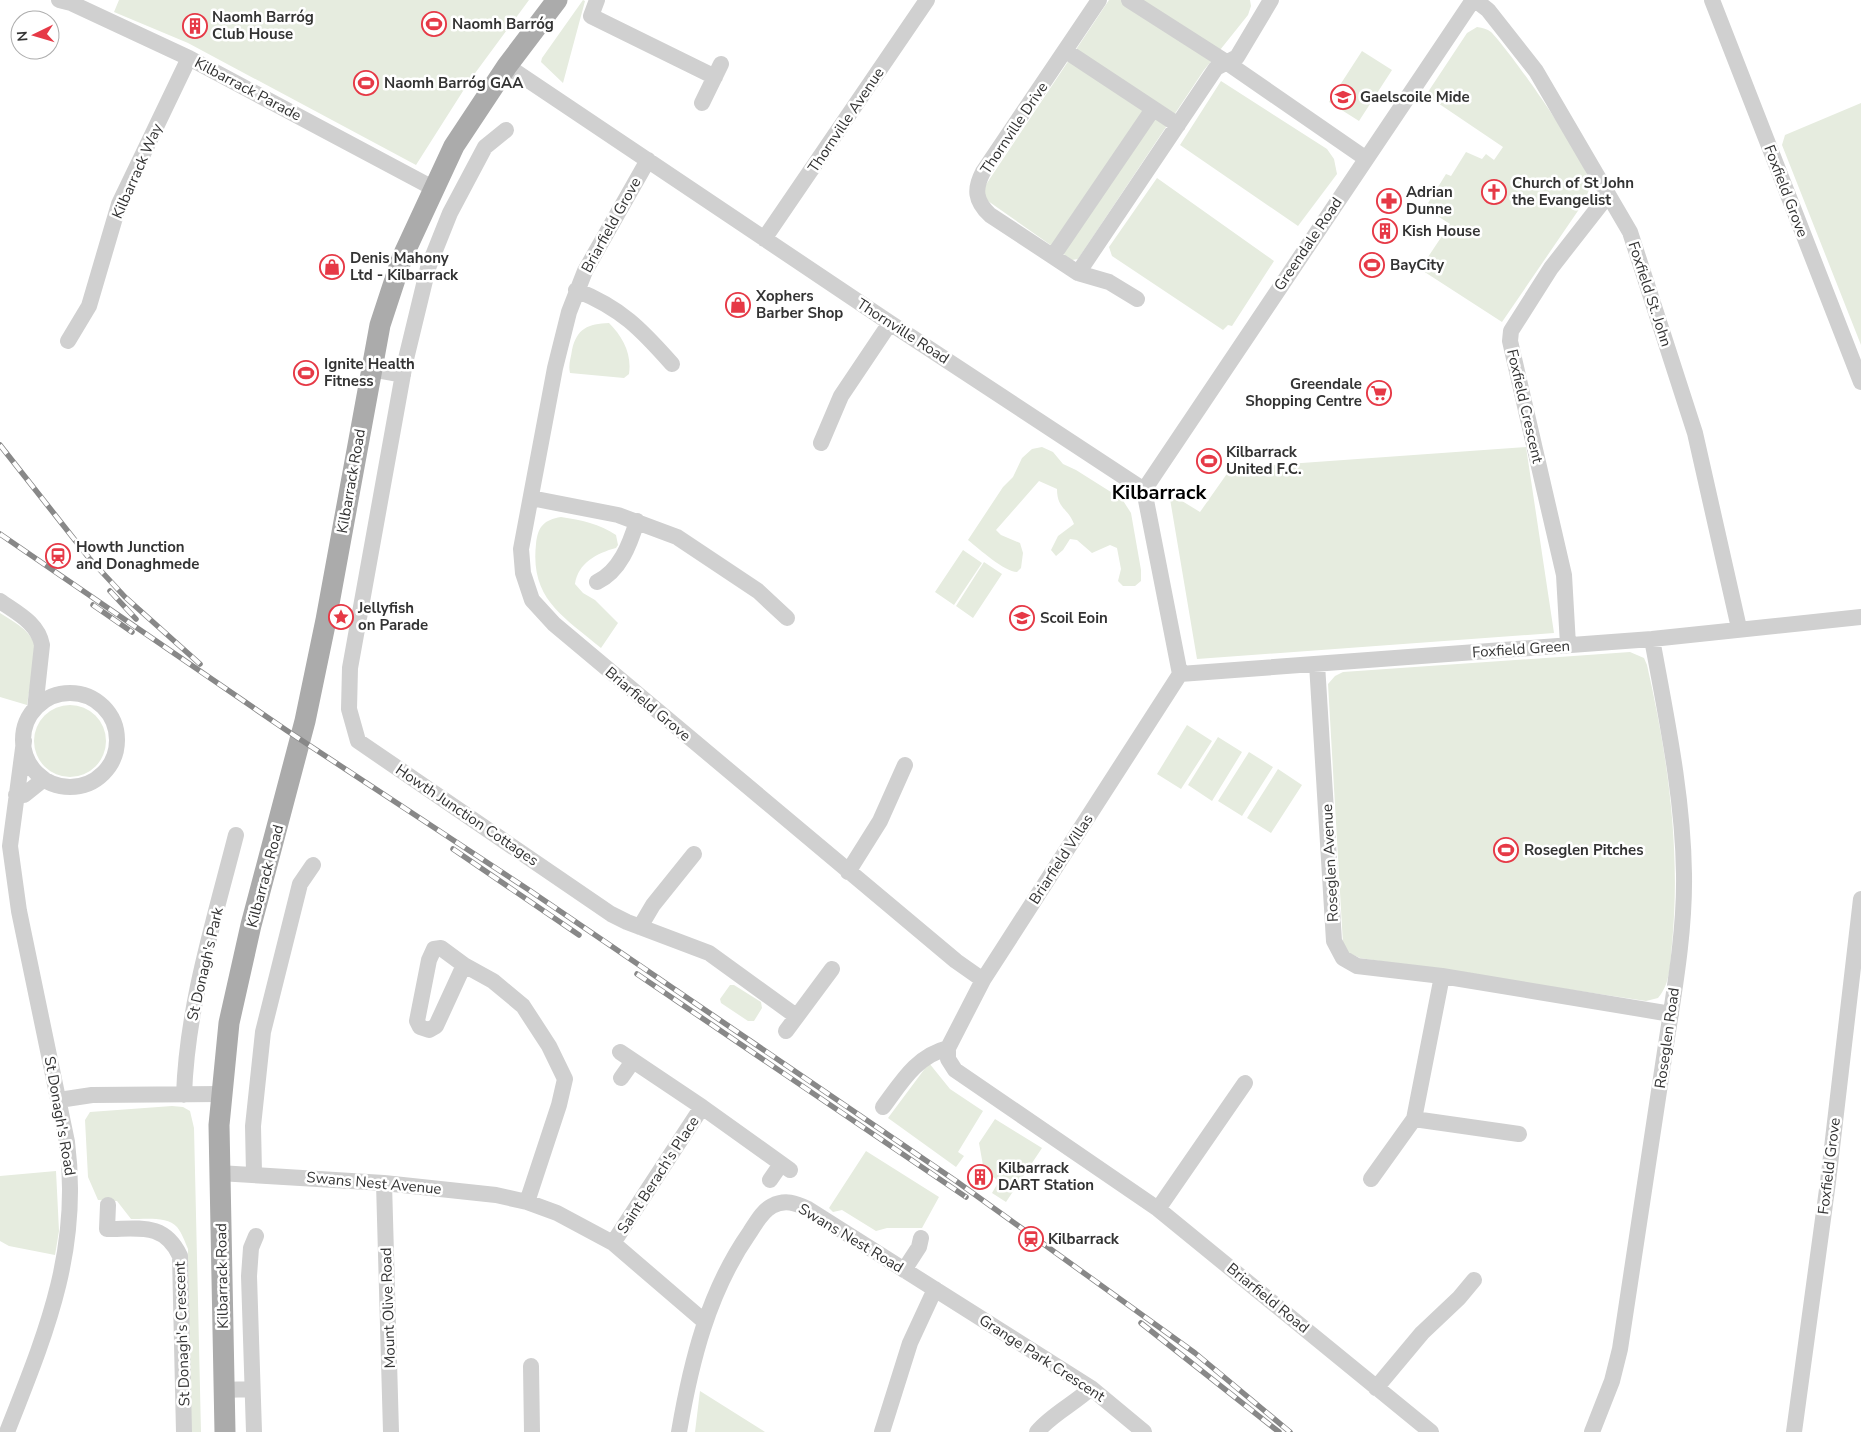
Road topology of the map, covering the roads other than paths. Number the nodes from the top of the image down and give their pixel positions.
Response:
1 (58, 0) edge
2 (557, 0) edge
3 (597, 0) edge
4 (927, 0) edge
5 (1099, 0) edge
6 (1129, 0) edge
7 (1271, 0) edge
8 (1474, 0) edge
9 (1712, 0) edge
10 (1066, 51) junction
11 (189, 58) junction
12 (1226, 62) junction
13 (506, 66) junction
14 (702, 104) dead end
15 (1153, 109) junction
16 (1178, 125) junction
17 (506, 130) dead end
18 (1365, 158) junction
19 (648, 160) junction
20 (433, 188) junction
21 (1608, 194) junction
22 (764, 239) junction
23 (1053, 256) junction
24 (1078, 273) junction
25 (576, 290) junction
26 (1137, 299) dead end
27 (890, 323) junction
28 (68, 341) dead end
29 (672, 364) dead end
30 (370, 369) junction
31 (403, 375) junction
32 (1861, 382) edge
33 (821, 443) dead end
34 (1144, 490) junction
35 (531, 498) junction
36 (637, 521) junction
37 (597, 582) dead end
38 (0, 601) edge
39 (1861, 617) edge
40 (787, 618) dead end
41 (1739, 628) junction
42 (1652, 639) junction
43 (1568, 646) junction
44 (1317, 664) junction
45 (1180, 674) junction
46 (35, 709) junction
47 (24, 741) junction
48 (905, 765) dead end
49 (44, 779) junction
50 (16, 795) junction
51 (236, 835) dead end
52 (694, 854) dead end
53 (313, 865) dead end
54 (848, 872) junction
55 (1861, 899) edge
56 (640, 927) junction
57 (464, 965) dead end
58 (832, 969) dead end
59 (1442, 976) junction
60 (983, 980) junction
61 (1671, 1014) junction
62 (796, 1016) junction
63 (786, 1031) dead end
64 (948, 1048) junction
65 (621, 1078) dead end
66 (1245, 1083) dead end
67 (221, 1094) junction
68 (184, 1095) junction
69 (59, 1100) junction
70 (702, 1107) junction
71 (883, 1107) dead end
72 (1414, 1119) junction
73 (1519, 1134) dead end
74 (219, 1173) junction
75 (254, 1173) junction
76 (1371, 1179) dead end
77 (770, 1180) dead end
78 (384, 1183) junction
79 (527, 1202) junction
80 (108, 1205) dead end
81 (1158, 1209) junction
82 (256, 1236) dead end
83 (921, 1238) dead end
84 (613, 1243) junction
85 (904, 1270) junction
86 (1474, 1280) dead end
87 (936, 1289) junction
88 (705, 1322) junction
89 (531, 1366) dead end
90 (1091, 1388) junction
91 (1376, 1388) junction
92 (252, 1389) junction
93 (224, 1390) junction
94 (8, 1432) edge
95 (184, 1432) edge
96 (226, 1432) edge
97 (254, 1432) edge
98 (392, 1432) edge
99 (532, 1432) edge
100 (679, 1432) edge
101 (882, 1432) edge
102 (1037, 1432) edge
103 (1144, 1432) edge
104 (1431, 1432) edge
105 (1592, 1432) edge
106 (1794, 1432) edge

1 - 11 street, Kilbarrack Parade
2 - 13 main road, Kilbarrack Road
3 - 14 street
4 - 22 street, Thornville Avenue
5 - 10 street, Thornville Drive
6 - 12 street
7 - 12 street
8 - 18 street, Greendale Road
8 - 21 street, Foxfield St. John
9 - 32 street, Foxfield Grove
10 - 15 street
10 - 23 street, Thornville Drive
11 - 20 street, Kilbarrack Parade
11 - 28 street, Kilbarrack Way
12 - 16 street
12 - 18 street
13 - 19 street, Thornville Road
13 - 20 main road, Kilbarrack Road
15 - 16 street
15 - 23 street
16 - 24 street
17 - 31 street
18 - 34 street, Greendale Road
19 - 22 street, Thornville Road
19 - 25 street, Briarfield Grove
20 - 30 main road, Kilbarrack Road
21 - 41 street, Foxfield St. John
21 - 43 street, Foxfield Crescent
22 - 27 street, Thornville Road
23 - 24 street, Thornville Drive
24 - 26 street, Thornville Drive
25 - 29 street, Briarfield Grove
25 - 35 street, Briarfield Grove
27 - 33 street
27 - 34 street, Thornville Road
30 - 31 street
30 - 67 main road, Kilbarrack Road
31 - 56 street, Howth Junction Cottages
34 - 45 street
35 - 36 street
35 - 54 street, Briarfield Grove
36 - 37 street
36 - 40 street
38 - 46 street, St Donagh's Road
39 - 41 street, Foxfield Green
41 - 42 street, Foxfield Green
42 - 43 street, Foxfield Green
42 - 61 street, Roseglen Road
43 - 44 street, Foxfield Green
44 - 45 street, Foxfield Green
44 - 59 street, Roseglen Avenue
45 - 60 street, Briarfield Villas
46 - 47 street, St Donagh's Road
46 - 49 street
47 - 49 street
47 - 50 street, St Donagh's Road
48 - 54 street
49 - 50 street
50 - 69 street, St Donagh's Road
51 - 68 street, St Donagh's Park
52 - 56 street
53 - 75 street
54 - 60 street, Briarfield Grove
55 - 106 street, Foxfield Grove
56 - 62 street, Howth Junction Cottages
57 - 79 street
58 - 62 street
59 - 61 street, Roseglen Avenue
59 - 72 street
60 - 64 street, Briarfield Villas
61 - 105 street, Roseglen Road
62 - 63 street
64 - 71 street
64 - 81 street, Briarfield Road
65 - 70 street, Saint Berach's Place
66 - 81 street
67 - 68 street
67 - 74 main road, Kilbarrack Road
68 - 69 street
69 - 94 street, St Donagh's Road
70 - 77 street, Saint Berach's Place
70 - 84 street, Saint Berach's Place
72 - 73 street
72 - 76 street
74 - 75 street, Swans Nest Avenue
74 - 93 main road, Kilbarrack Road
75 - 78 street, Swans Nest Avenue
78 - 79 street, Swans Nest Avenue
78 - 98 street, Mount Olive Road
79 - 84 street, Swans Nest Avenue
80 - 95 street, St Donagh's Crescent
81 - 91 street, Briarfield Road
82 - 92 street, Kilbarrack Road
83 - 85 street
84 - 88 street, Swans Nest Avenue
85 - 87 street, Swans Nest Road
85 - 88 street, Swans Nest Road
86 - 91 street
87 - 90 street, Grange Park Crescent
87 - 101 street
88 - 100 street, Swans Nest Road
89 - 99 street
90 - 102 street
90 - 103 street, Grange Park Crescent
91 - 104 street, Briarfield Road
92 - 93 street
92 - 97 street, Kilbarrack Road
93 - 96 main road, Kilbarrack Road

